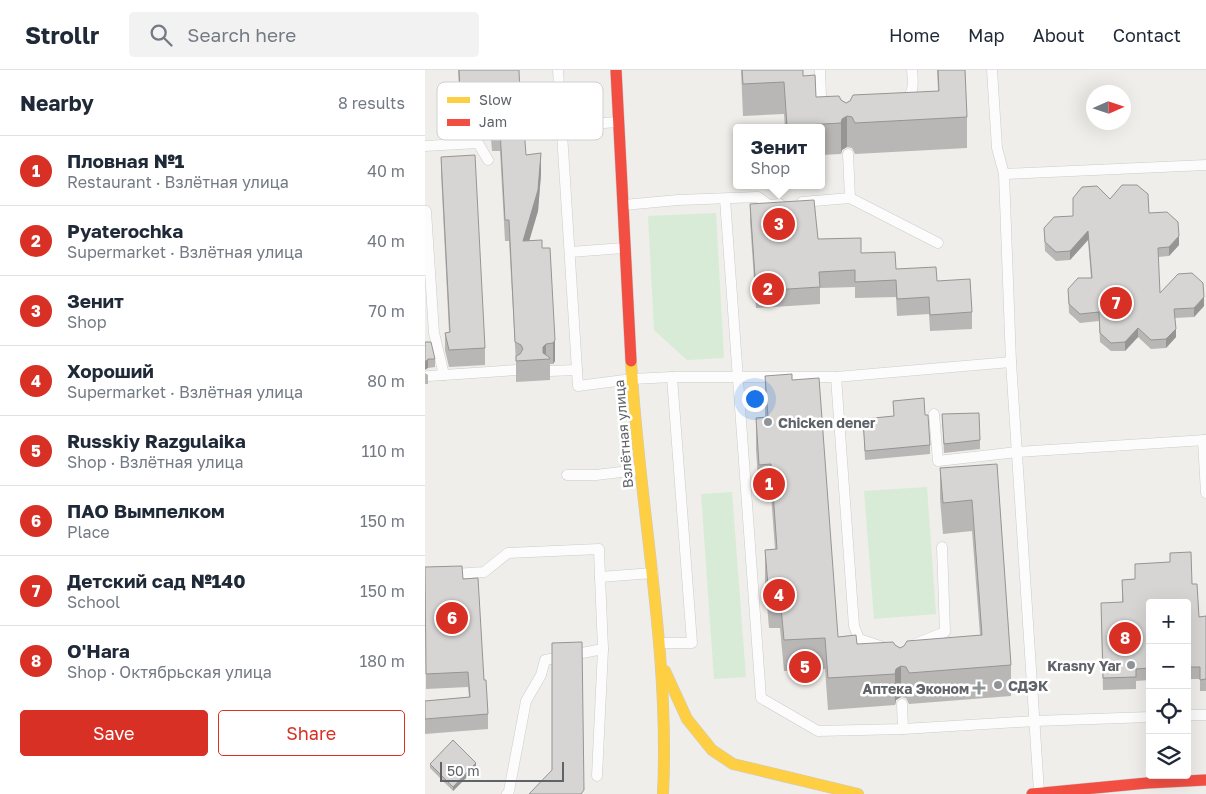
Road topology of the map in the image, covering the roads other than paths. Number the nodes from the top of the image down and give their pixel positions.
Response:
1 (616, 70) edge
2 (820, 70) edge
3 (912, 70) edge
4 (992, 70) edge
5 (893, 105) edge
6 (840, 108) edge
7 (619, 122) junction
8 (603, 123) edge
9 (562, 140) edge
10 (425, 146) edge
11 (847, 154) dead end
12 (488, 160) dead end
13 (1206, 165) edge
14 (1005, 174) junction
15 (850, 198) junction
16 (725, 199) junction
17 (623, 205) junction
18 (426, 211) edge
19 (938, 243) dead end
20 (625, 248) junction
21 (570, 252) junction
22 (1011, 362) junction
23 (516, 370) edge
24 (577, 370) junction
25 (549, 371) dead end
26 (444, 375) junction
27 (428, 376) dead end
28 (673, 377) junction
29 (836, 377) junction
30 (739, 378) junction
31 (632, 379) junction
32 (934, 414) dead end
33 (1205, 440) edge
34 (1017, 452) junction
35 (640, 470) junction
36 (567, 475) dead end
37 (1206, 493) edge
38 (942, 547) dead end
39 (653, 573) junction
40 (425, 576) edge
41 (600, 577) junction
42 (659, 643) junction
43 (906, 648) edge
44 (603, 649) junction
45 (890, 649) edge
46 (661, 661) junction
47 (902, 704) dead end
48 (1191, 715) edge
49 (1206, 715) edge
50 (1146, 717) edge
51 (1035, 721) junction
52 (903, 730) junction
53 (597, 776) dead end
54 (1206, 780) edge
55 (507, 794) edge
56 (663, 794) edge
57 (858, 794) edge
58 (1031, 794) edge
59 (1039, 794) edge

1 - 7 main road, Взлётная улица
2 - 6 lane
3 - 5 lane
4 - 14 lane
7 - 8 lane
7 - 17 main road, Взлётная улица
9 - 21 lane
10 - 12 lane
11 - 15 lane
13 - 14 lane
14 - 22 lane
15 - 16 lane
15 - 19 lane
16 - 17 lane
16 - 30 lane
17 - 20 main road, Взлётная улица
18 - 26 lane
20 - 21 lane
20 - 31 main road, Взлётная улица
21 - 24 lane
22 - 29 lane
22 - 34 lane
23 - 26 lane
24 - 25 lane
24 - 31 lane
26 - 27 lane
28 - 30 lane
28 - 31 lane
28 - 42 lane
29 - 30 lane
29 - 45 lane
30 - 52 lane
31 - 35 main road, Взлётная улица
32 - 34 lane
33 - 34 lane
33 - 37 lane
34 - 51 lane
35 - 36 lane
35 - 39 main road, Взлётная улица
38 - 43 lane
39 - 41 lane
39 - 42 main road, Взлётная улица
40 - 41 lane
41 - 44 lane
42 - 46 main road, Взлётная улица
44 - 53 lane
44 - 55 lane
46 - 56 main road, Взлётная улица
46 - 57 main road
47 - 52 lane
48 - 49 lane
50 - 51 lane
51 - 52 lane
51 - 59 lane
54 - 59 main road
58 - 59 main road

